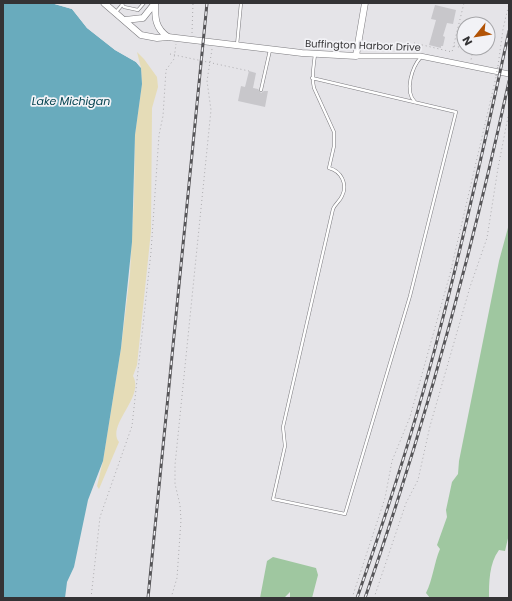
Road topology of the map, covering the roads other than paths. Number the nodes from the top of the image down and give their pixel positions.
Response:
1 (104, 3) edge
2 (107, 3) edge
3 (144, 3) edge
4 (155, 3) edge
5 (241, 3) edge
6 (365, 3) edge
7 (121, 4) edge
8 (114, 12) junction
9 (125, 20) junction
10 (168, 37) junction
11 (237, 45) junction
12 (270, 49) junction
13 (316, 54) junction
14 (356, 56) junction
15 (423, 56) junction
16 (509, 74) edge
17 (312, 78) junction
18 (261, 90) dead end
19 (415, 102) junction

1 - 8 street, Buffington Harbor Drive
2 - 8 lane
3 - 7 lane
4 - 9 street
4 - 10 street
5 - 11 lane
6 - 14 street
7 - 8 lane
8 - 9 street, Buffington Harbor Drive
9 - 10 street, Buffington Harbor Drive
10 - 11 street, Buffington Harbor Drive
11 - 12 street, Buffington Harbor Drive
12 - 13 street, Buffington Harbor Drive
12 - 18 lane
13 - 14 street, Buffington Harbor Drive
13 - 17 lane
14 - 15 street, Buffington Harbor Drive
15 - 16 street, Buffington Harbor Drive
15 - 19 lane
17 - 19 lane
17 - 19 lane

